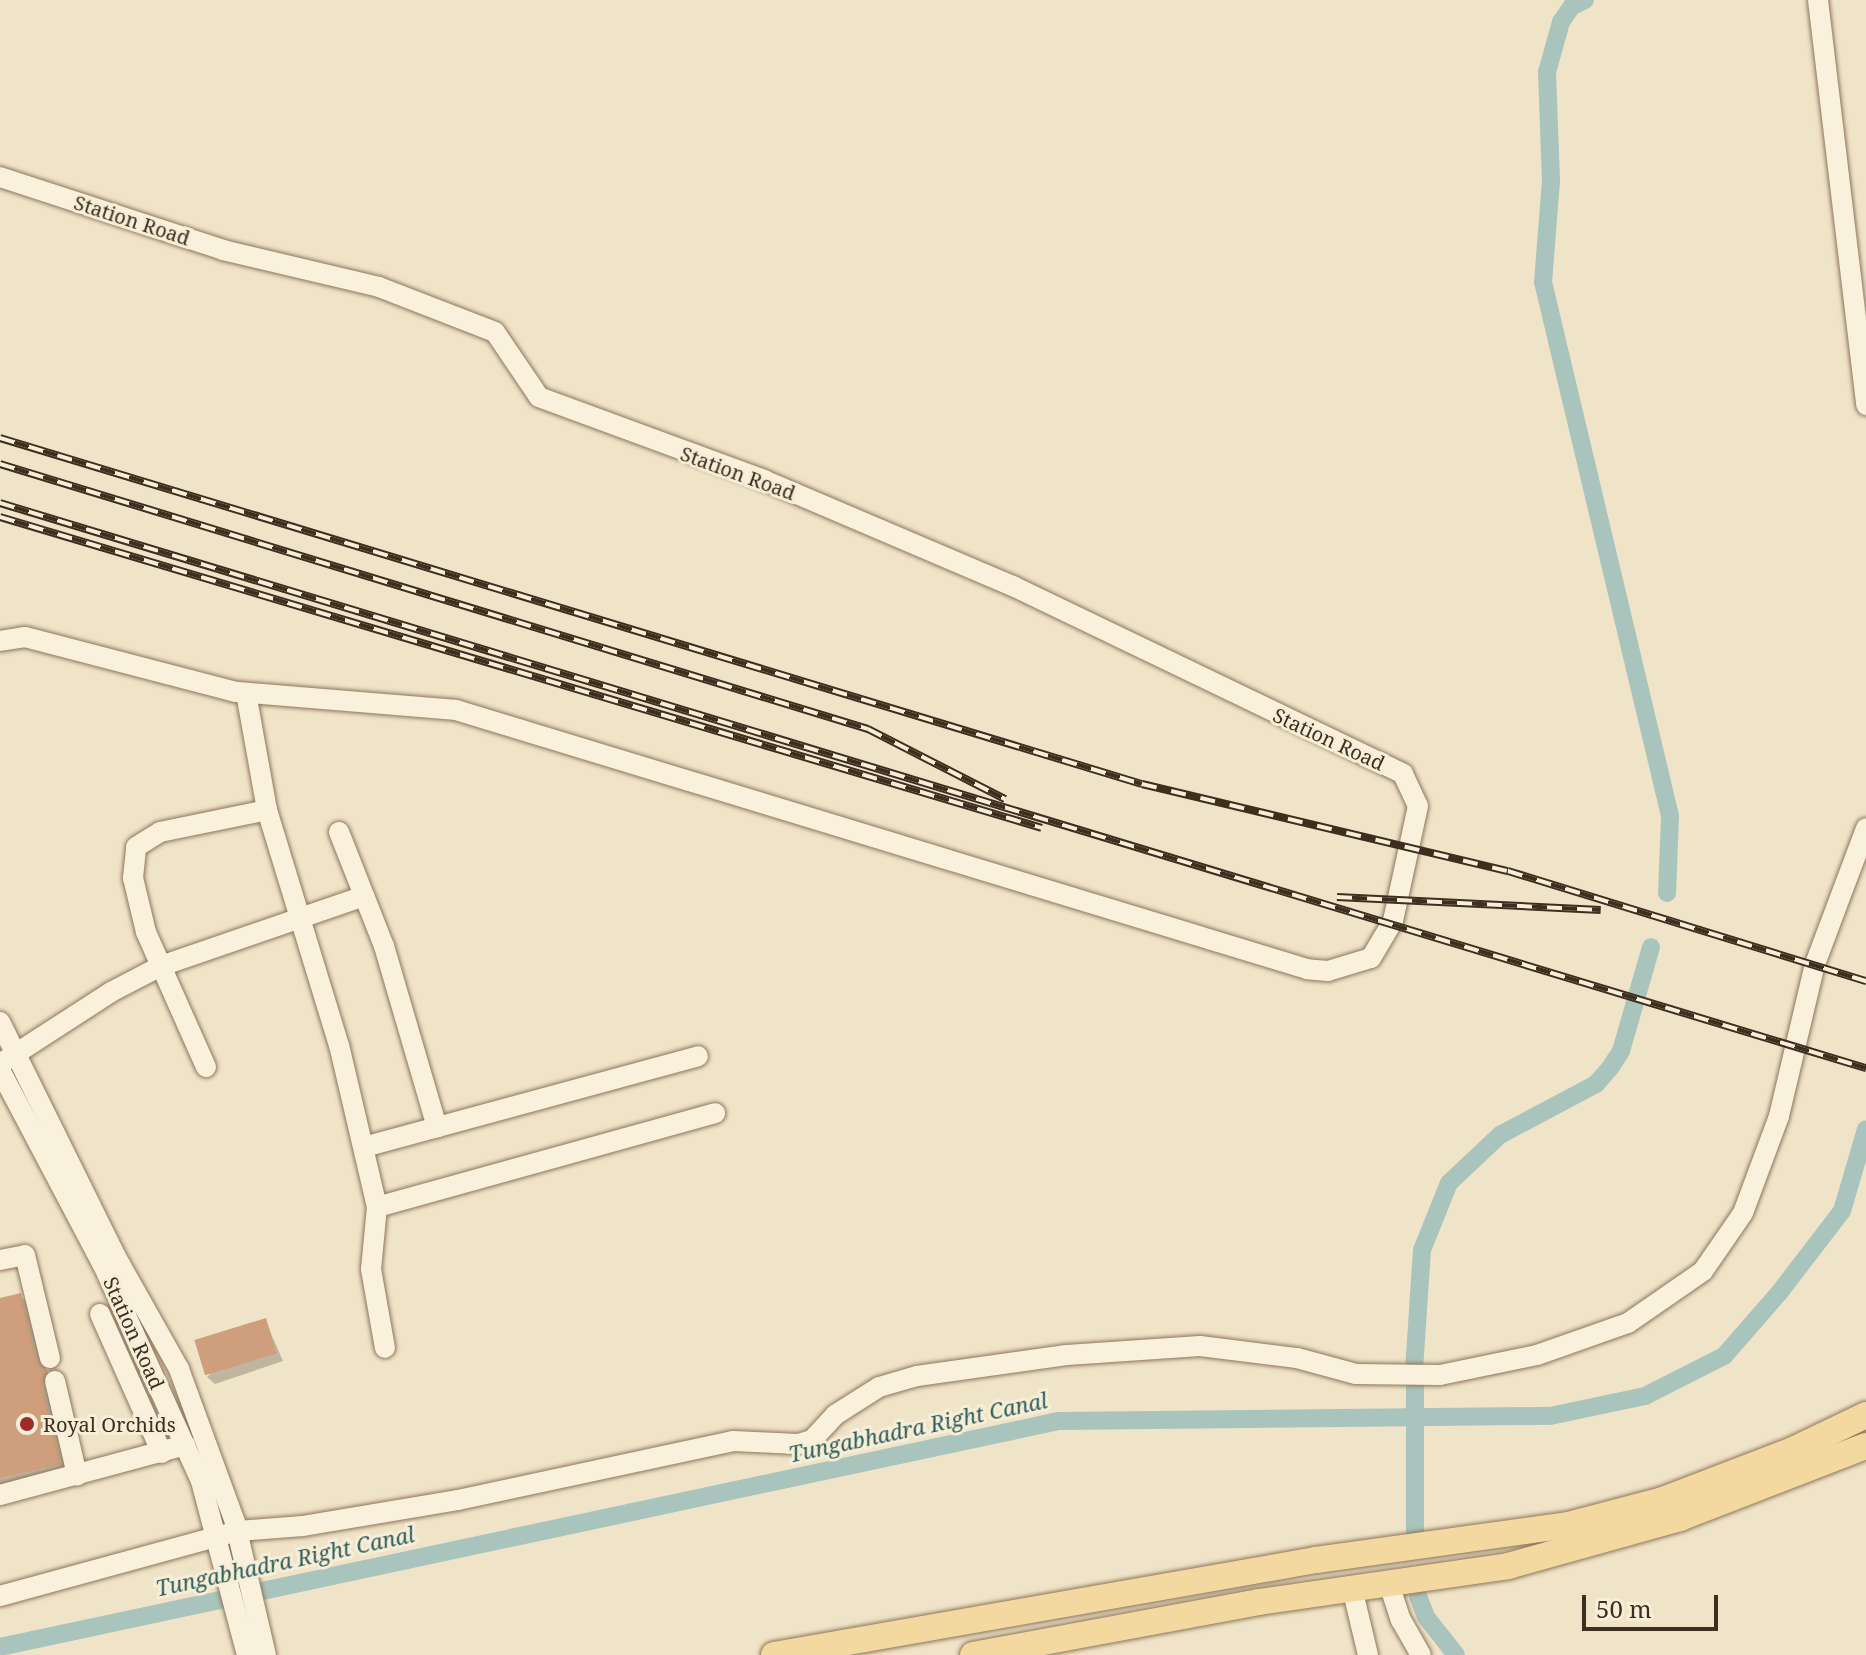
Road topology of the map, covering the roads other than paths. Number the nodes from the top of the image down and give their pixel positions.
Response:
1 (1818, 0) edge
2 (0, 177) edge
3 (1866, 405) edge
4 (0, 641) edge
5 (246, 693) junction
6 (267, 810) junction
7 (1866, 828) edge
8 (339, 832) dead end
9 (364, 896) junction
10 (301, 916) junction
11 (161, 966) junction
12 (0, 1022) edge
13 (698, 1056) dead end
14 (8, 1059) edge
15 (206, 1067) dead end
16 (0, 1070) edge
17 (715, 1113) dead end
18 (437, 1127) junction
19 (364, 1147) junction
20 (377, 1207) junction
21 (0, 1260) edge
22 (100, 1314) dead end
23 (385, 1348) dead end
24 (50, 1358) dead end
25 (55, 1381) dead end
26 (1866, 1415) edge
27 (185, 1445) junction
28 (1866, 1446) edge
29 (162, 1453) junction
30 (77, 1475) junction
31 (0, 1495) edge
32 (239, 1538) junction
33 (219, 1542) junction
34 (1389, 1584) junction
35 (1353, 1592) junction
36 (0, 1596) edge
37 (254, 1646) edge
38 (774, 1655) edge
39 (973, 1655) edge
40 (1368, 1655) edge
41 (1421, 1655) edge

1 - 3 street
2 - 5 street, Station Road
4 - 5 street, Station Road
5 - 6 street
6 - 10 street
6 - 11 street
7 - 32 street
8 - 9 street
9 - 10 street
9 - 18 street
10 - 11 street
10 - 19 street
11 - 14 street
11 - 15 street
12 - 14 street, Station Road
13 - 18 street
14 - 32 street, Station Road
16 - 27 street, Station Road
17 - 20 street
18 - 19 street
19 - 20 street
20 - 23 street
21 - 24 street
22 - 29 street
25 - 30 street
26 - 38 main road
27 - 29 street
27 - 33 street, Station Road
28 - 34 main road
29 - 30 street
30 - 31 street
32 - 33 street
32 - 37 street, Station Road
33 - 36 street
33 - 37 street, Station Road
34 - 35 main road
34 - 41 street
35 - 39 main road
35 - 40 street

